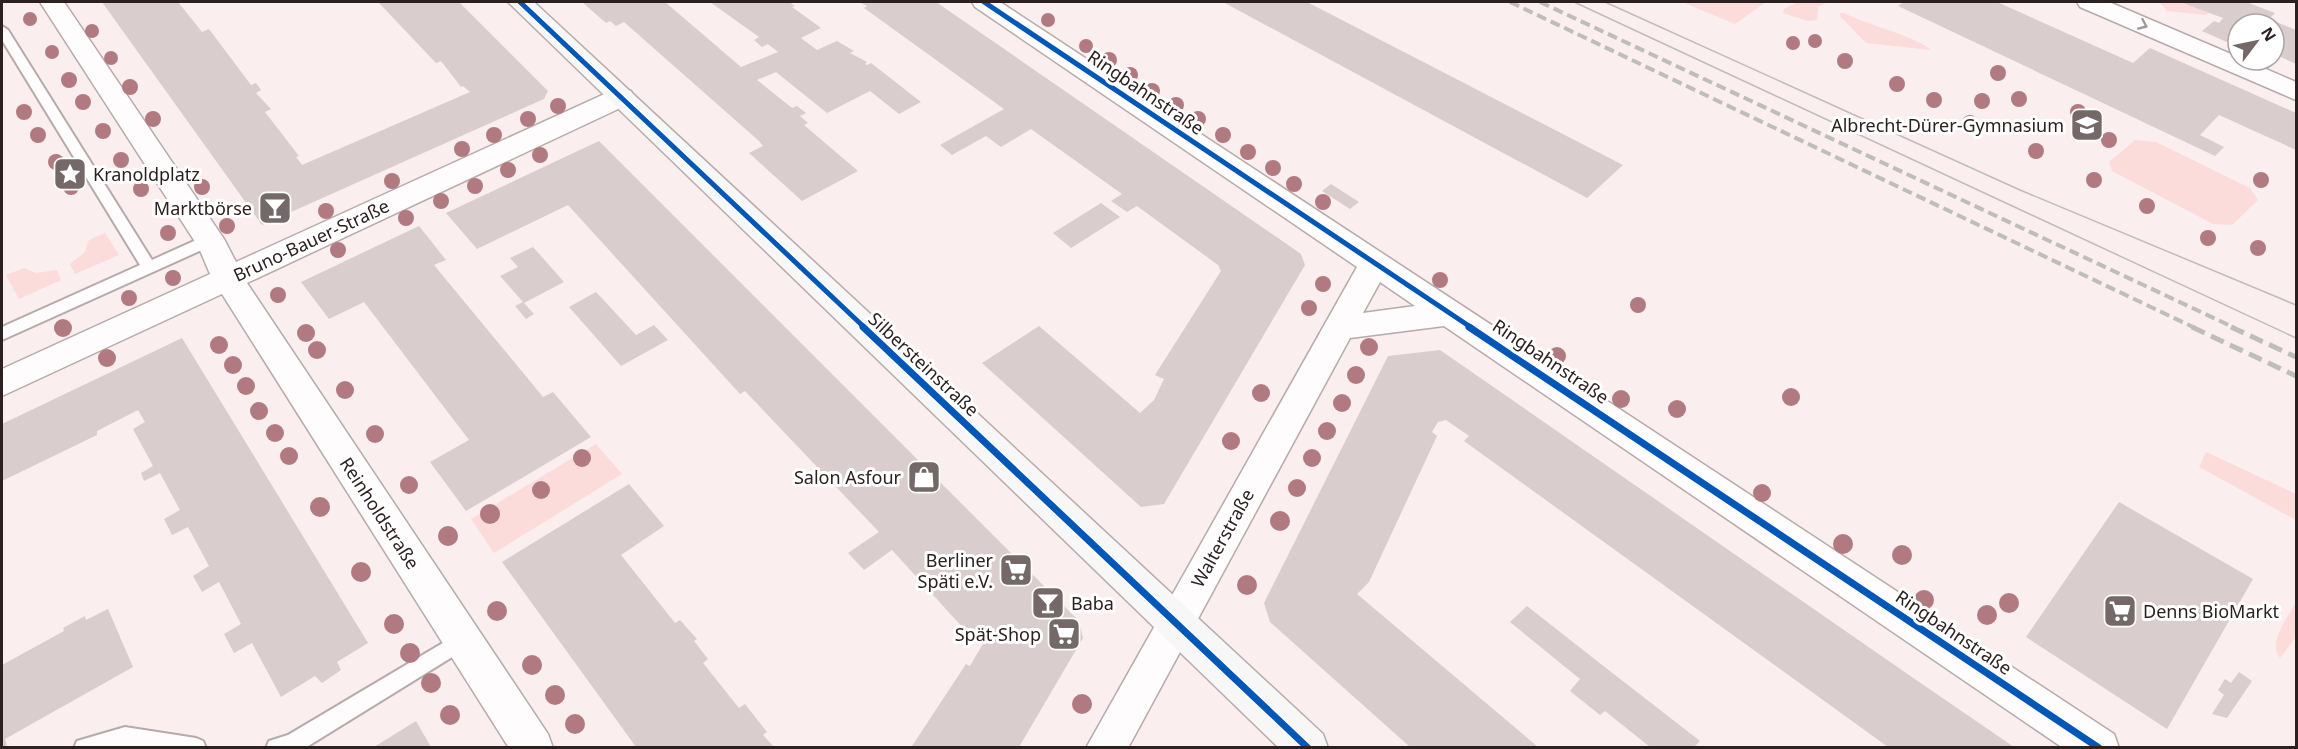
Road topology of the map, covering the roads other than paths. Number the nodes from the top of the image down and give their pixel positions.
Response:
1 (52, 2) edge
2 (520, 2) edge
3 (984, 2) edge
4 (2089, 2) edge
5 (2, 30) edge
6 (2296, 92) edge
7 (621, 98) junction
8 (210, 240) junction
9 (1375, 263) junction
10 (149, 268) junction
11 (228, 279) junction
12 (1454, 313) junction
13 (1337, 328) junction
14 (2, 334) edge
15 (2, 383) edge
16 (1176, 623) junction
17 (463, 640) junction
18 (84, 747) edge
19 (196, 747) edge
20 (276, 747) edge
21 (533, 747) edge
22 (1106, 747) edge
23 (1308, 747) edge
24 (2099, 747) edge

1 - 8 street
2 - 7 street, Silbersteinstraße
3 - 9 street, Ringbahnstraße
4 -> 6 street
5 - 10 lane
7 - 11 street, Bruno-Bauer-Straße
7 - 16 street, Silbersteinstraße
8 - 10 lane
8 - 11 street
9 - 12 street, Ringbahnstraße
9 - 13 street, Walterstraße
10 - 14 lane
11 - 15 street, Bruno-Bauer-Straße
11 - 17 street, Reinholdstraße
12 - 13 street
12 - 24 street, Ringbahnstraße
13 - 16 street, Walterstraße
16 - 22 street, Walterstraße
16 - 23 street, Silbersteinstraße
17 - 20 lane
17 - 21 street, Reinholdstraße
18 - 19 lane

